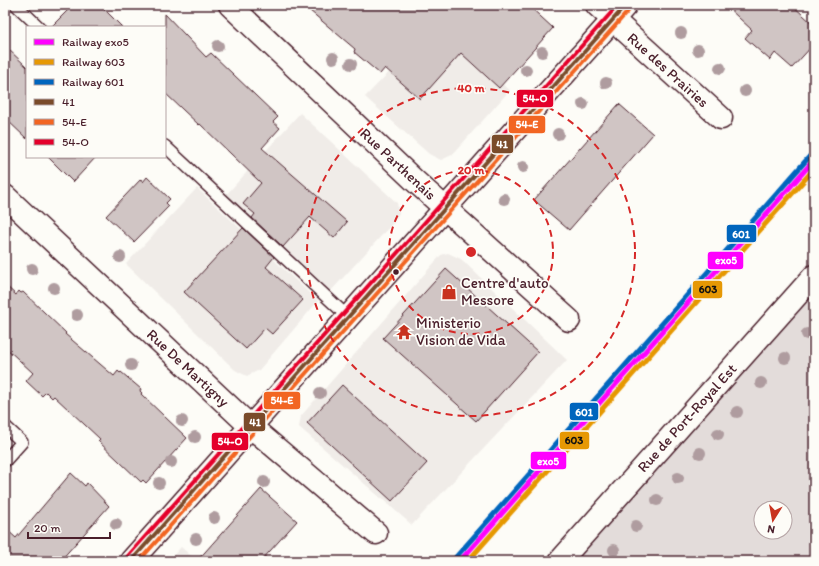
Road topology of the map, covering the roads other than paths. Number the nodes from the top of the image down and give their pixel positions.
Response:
1 (16, 5) edge
2 (230, 5) edge
3 (597, 5) edge
4 (619, 12) edge
5 (38, 26) edge
6 (721, 118) dead end
7 (166, 147) edge
8 (5, 196) edge
9 (445, 208) junction
10 (814, 276) edge
11 (348, 317) junction
12 (569, 320) dead end
13 (5, 426) edge
14 (250, 426) junction
15 (5, 461) edge
16 (376, 533) dead end
17 (131, 561) edge
18 (560, 561) edge

1 - 5 lane
2 - 9 street, Rue Parthenais
3 - 4 street, Rue des Prairies
4 - 6 street, Rue des Prairies
4 - 9 street
7 - 11 lane
8 - 14 street, Rue De Martigny
9 - 11 street
9 - 12 street, Rue Parthenais
10 - 18 street, Rue de Port-Royal Est
11 - 14 street
13 - 15 lane
14 - 16 street, Rue De Martigny
14 - 17 street

